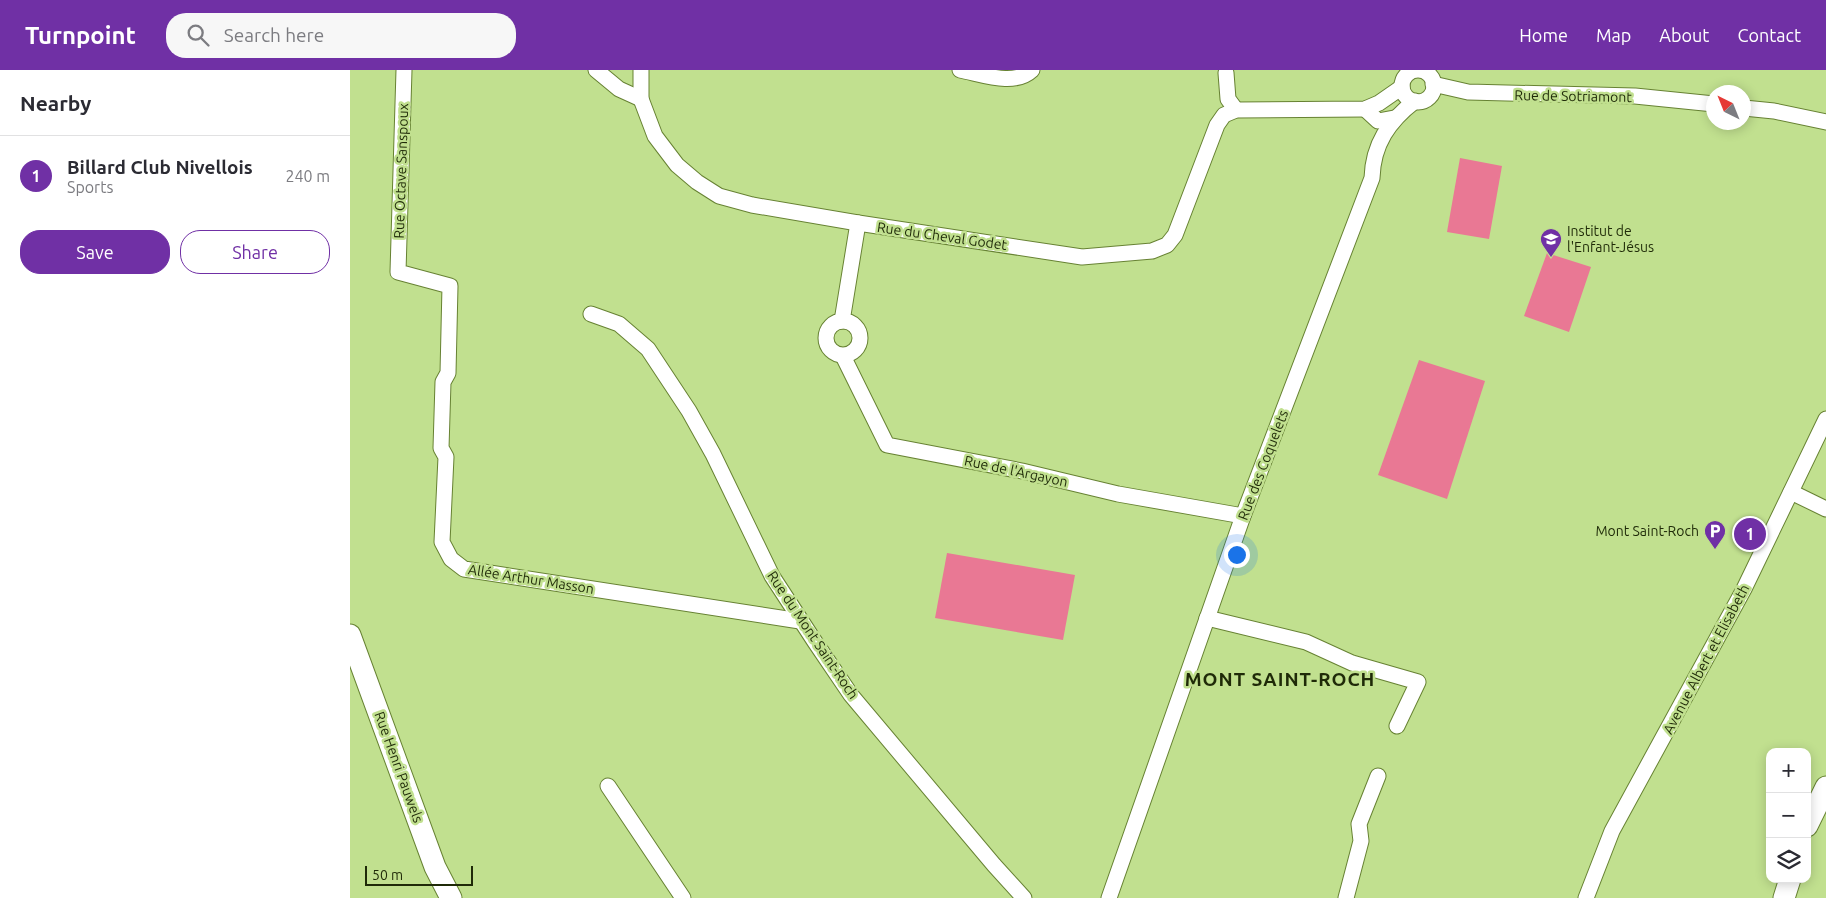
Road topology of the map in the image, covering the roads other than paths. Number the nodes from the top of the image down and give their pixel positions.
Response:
1 (404, 70) edge
2 (596, 70) edge
3 (641, 70) edge
4 (960, 70) edge
5 (1032, 70) edge
6 (1226, 73) dead end
7 (1425, 74) edge
8 (1403, 78) edge
9 (641, 99) junction
10 (1415, 101) junction
11 (1706, 103) edge
12 (1365, 109) junction
13 (1751, 109) edge
14 (1236, 110) junction
15 (1394, 118) junction
16 (1821, 121) edge
17 (858, 223) junction
18 (450, 286) joint
19 (591, 314) dead end
20 (842, 321) junction
21 (843, 356) junction
22 (1826, 419) edge
23 (1791, 492) junction
24 (1826, 509) edge
25 (1243, 516) junction
26 (1207, 618) junction
27 (800, 621) junction
28 (350, 635) edge
29 (1397, 726) dead end
30 (1378, 776) dead end
31 (608, 786) dead end
32 (1826, 787) edge
33 (1811, 818) edge
34 (1789, 883) edge
35 (451, 898) edge
36 (683, 898) edge
37 (1024, 898) edge
38 (1109, 898) edge
39 (1346, 898) edge
40 (1586, 898) edge
41 (1784, 898) edge

1 - 18 street, Rue Octave Sanspoux
2 - 9 street
3 - 9 street, Rue du Cheval Godet
4 - 5 street
6 - 14 street
7 - 8 street
7 - 10 street
7 - 11 street, Rue de Sotriamont
8 - 10 street
8 - 12 street
9 - 17 street, Rue du Cheval Godet
10 - 15 street, Rue des Coquelets
12 - 14 street
12 - 15 street
13 - 16 street
14 - 17 street, Rue du Cheval Godet
15 - 25 street, Rue des Coquelets
17 - 20 street
18 - 27 street, Allée Arthur Masson
19 - 27 street, Rue du Mont Saint-Roch
20 - 21 street
20 - 21 street
21 - 25 street, Rue de l'Argayon
22 - 23 street, Avenue Albert et Elisabeth
23 - 24 street
23 - 40 street, Avenue Albert et Elisabeth
25 - 26 street, Rue des Coquelets
26 - 29 street
26 - 38 street, Rue des Coquelets
27 - 37 street, Rue du Mont Saint-Roch
28 - 35 main road, Rue Henri Pauwels
30 - 39 street
31 - 36 street
32 - 33 main road
34 - 41 main road

